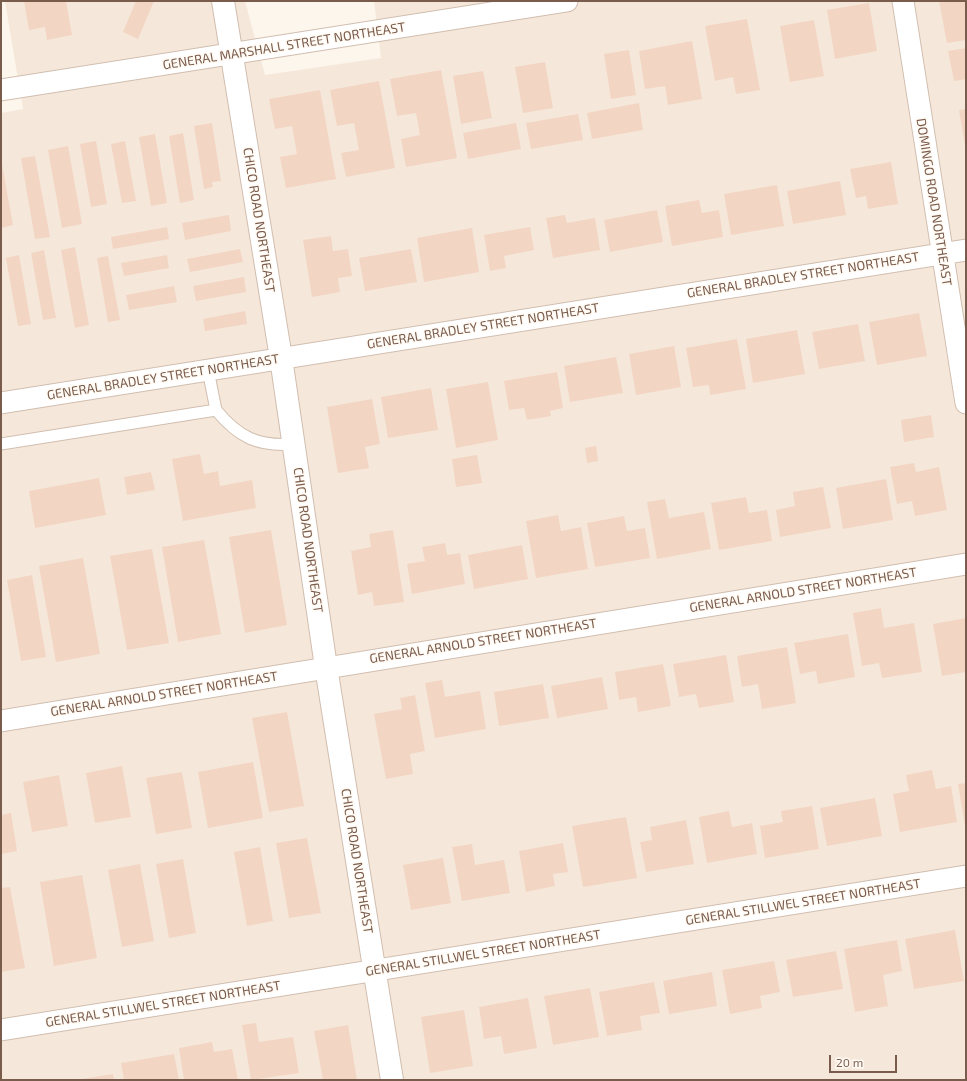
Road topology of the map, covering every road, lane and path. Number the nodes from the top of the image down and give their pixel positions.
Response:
1 (223, 1) edge
2 (567, 1) edge
3 (903, 1) edge
4 (232, 55) junction
5 (1, 90) edge
6 (966, 250) edge
7 (942, 253) junction
8 (281, 358) junction
9 (208, 370) junction
10 (1, 403) edge
11 (966, 403) edge
12 (216, 410) junction
13 (1, 444) edge
14 (294, 444) junction
15 (966, 564) edge
16 (326, 667) junction
17 (1, 720) edge
18 (966, 876) edge
19 (375, 970) junction
20 (1, 1030) edge
21 (392, 1080) edge

1 - 4 street, CHICO ROAD NORTHEAST
2 - 4 street, GENERAL MARSHALL STREET NORTHEAST
3 - 7 street, DOMINGO ROAD NORTHEAST
4 - 5 street, GENERAL MARSHALL STREET NORTHEAST
4 - 8 street, CHICO ROAD NORTHEAST
6 - 7 street, GENERAL BRADLEY STREET NORTHEAST
7 - 8 street, GENERAL BRADLEY STREET NORTHEAST
7 - 11 street, DOMINGO ROAD NORTHEAST
8 - 9 street, GENERAL BRADLEY STREET NORTHEAST
8 - 14 street, CHICO ROAD NORTHEAST
9 - 10 street, GENERAL BRADLEY STREET NORTHEAST
9 - 12 lane
12 - 13 lane
12 - 14 lane
14 - 16 street, CHICO ROAD NORTHEAST
15 - 16 street, GENERAL ARNOLD STREET NORTHEAST
16 - 17 street, GENERAL ARNOLD STREET NORTHEAST
16 - 19 street, CHICO ROAD NORTHEAST
18 - 19 street, GENERAL STILLWEL STREET NORTHEAST
19 - 20 street, GENERAL STILLWEL STREET NORTHEAST
19 - 21 street, CHICO ROAD NORTHEAST

